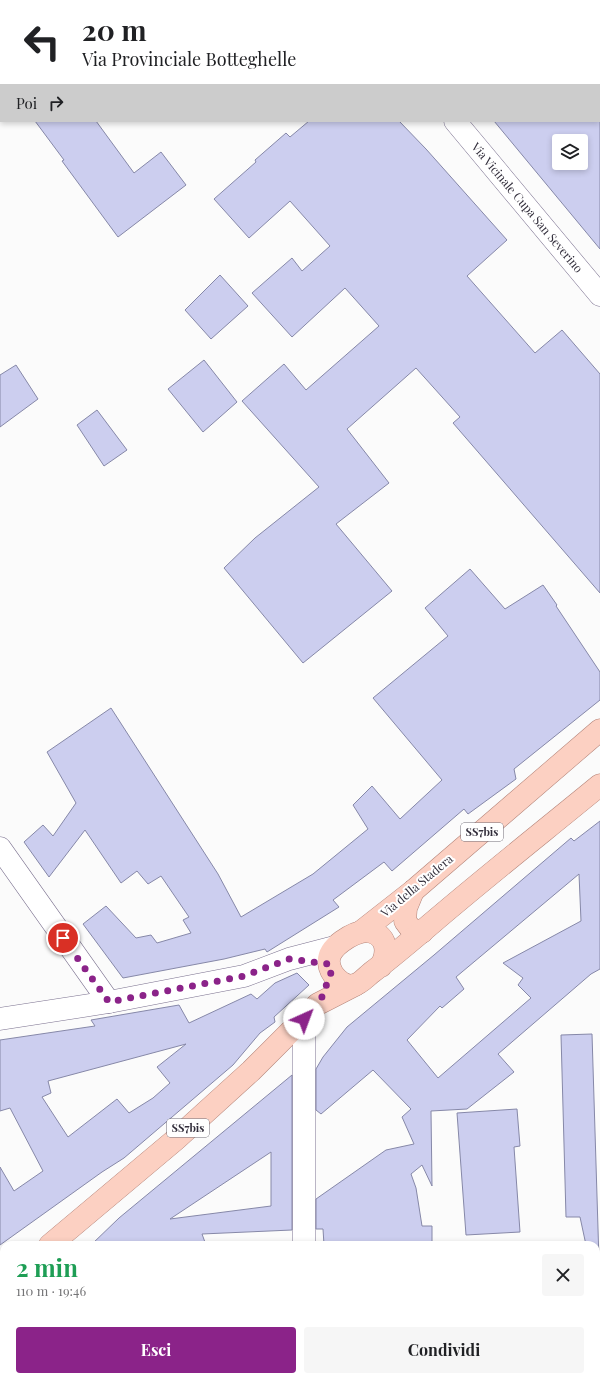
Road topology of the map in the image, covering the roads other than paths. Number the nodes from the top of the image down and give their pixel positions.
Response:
1 (456, 122) edge
2 (600, 295) edge
3 (600, 730) edge
4 (600, 785) edge
5 (0, 848) edge
6 (413, 891) junction
7 (362, 931) junction
8 (422, 932) junction
9 (332, 961) junction
10 (381, 966) junction
11 (355, 985) junction
12 (109, 1002) junction
13 (320, 1002) junction
14 (0, 1019) edge
15 (304, 1019) junction
16 (55, 1241) edge
17 (304, 1241) edge

1 - 2 street, Via Vicinale Cupa San Severino
3 - 6 main road, Via della Stadera / SS7bis
4 - 8 main road
5 - 12 street
6 - 7 main road, Via della Stadera / SS7bis
6 - 8 main road
7 - 9 main road
7 - 10 main road
8 - 10 main road
9 - 11 main road
9 - 12 street
9 - 13 main road, SS7bis
10 - 11 main road
11 - 13 main road, SS7bis
12 - 14 street
13 - 15 main road, SS7bis
15 - 16 main road, SS7bis
15 - 17 street

